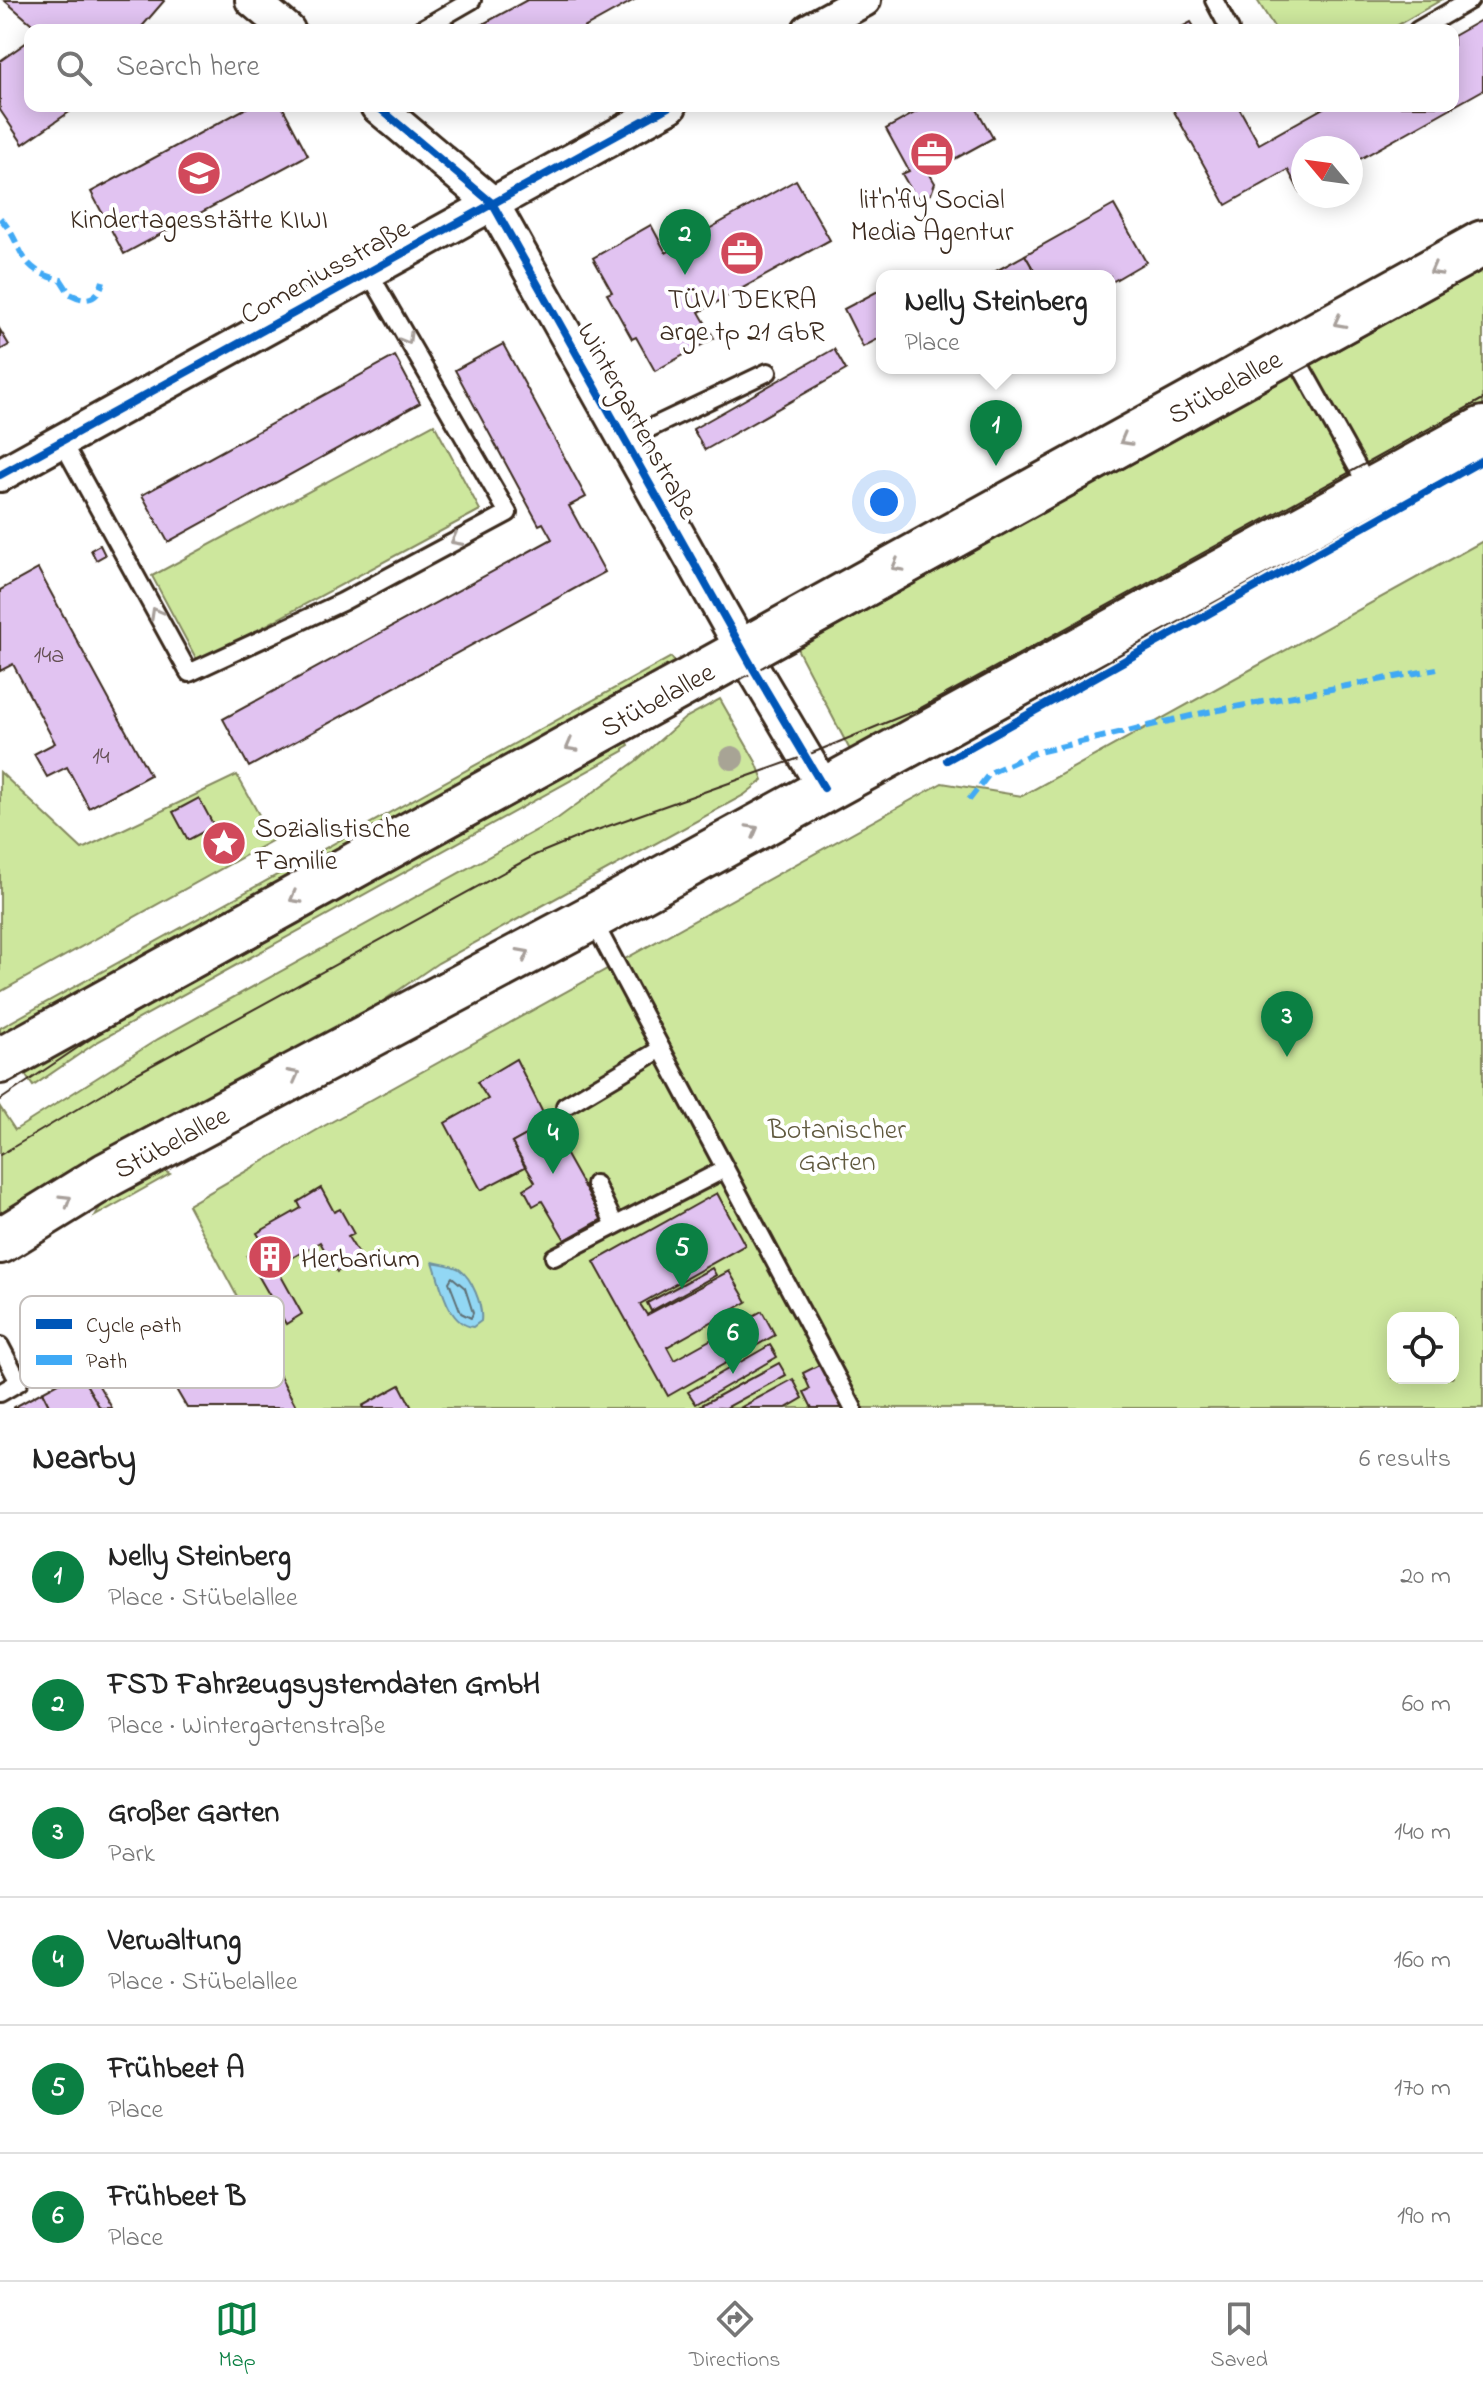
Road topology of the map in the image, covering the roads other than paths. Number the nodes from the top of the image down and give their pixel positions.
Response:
1 (252, 0) edge
2 (472, 0) edge
3 (1214, 0) edge
4 (1470, 0) edge
5 (851, 3) edge
6 (281, 24) edge
7 (430, 24) edge
8 (818, 24) edge
9 (1227, 24) edge
10 (1428, 24) edge
11 (384, 112) edge
12 (659, 112) edge
13 (492, 203) junction
14 (1483, 243) edge
15 (368, 271) junction
16 (1291, 348) junction
17 (768, 372) dead end
18 (1483, 429) edge
19 (61, 440) junction
20 (625, 440) junction
21 (0, 475) edge
22 (1371, 491) junction
23 (744, 651) junction
24 (824, 788) junction
25 (591, 918) junction
26 (661, 1049) junction
27 (0, 1061) edge
28 (565, 1106) dead end
29 (725, 1169) junction
30 (595, 1184) dead end
31 (615, 1225) junction
32 (0, 1241) edge
33 (554, 1257) dead end
34 (0, 1346) edge
35 (0, 1393) edge
36 (853, 1408) edge

1 - 6 street
2 - 7 lane
3 - 9 lane
4 - 10 lane
5 - 8 street
11 - 13 street, Wintergartenstraße
12 - 13 street, Comeniusstraße
13 - 15 street, Comeniusstraße
13 - 20 street, Wintergartenstraße
14 -> 16 main road, Stübelallee
15 - 19 street, Comeniusstraße
15 -> 19 lane
16 - 22 lane
16 -> 23 main road, Stübelallee
17 - 20 lane
18 - 22 main road, Stübelallee
19 - 21 street, Comeniusstraße
20 - 23 street, Wintergartenstraße
22 - 24 main road, Stübelallee
23 - 24 street, Wintergartenstraße
23 -> 27 main road, Stübelallee
25 -> 24 main road, Stübelallee
25 - 26 lane
32 -> 25 main road, Stübelallee
26 - 28 lane
26 - 29 lane
29 - 31 lane
29 - 36 lane
30 - 31 lane
31 - 33 lane
34 - 35 lane

